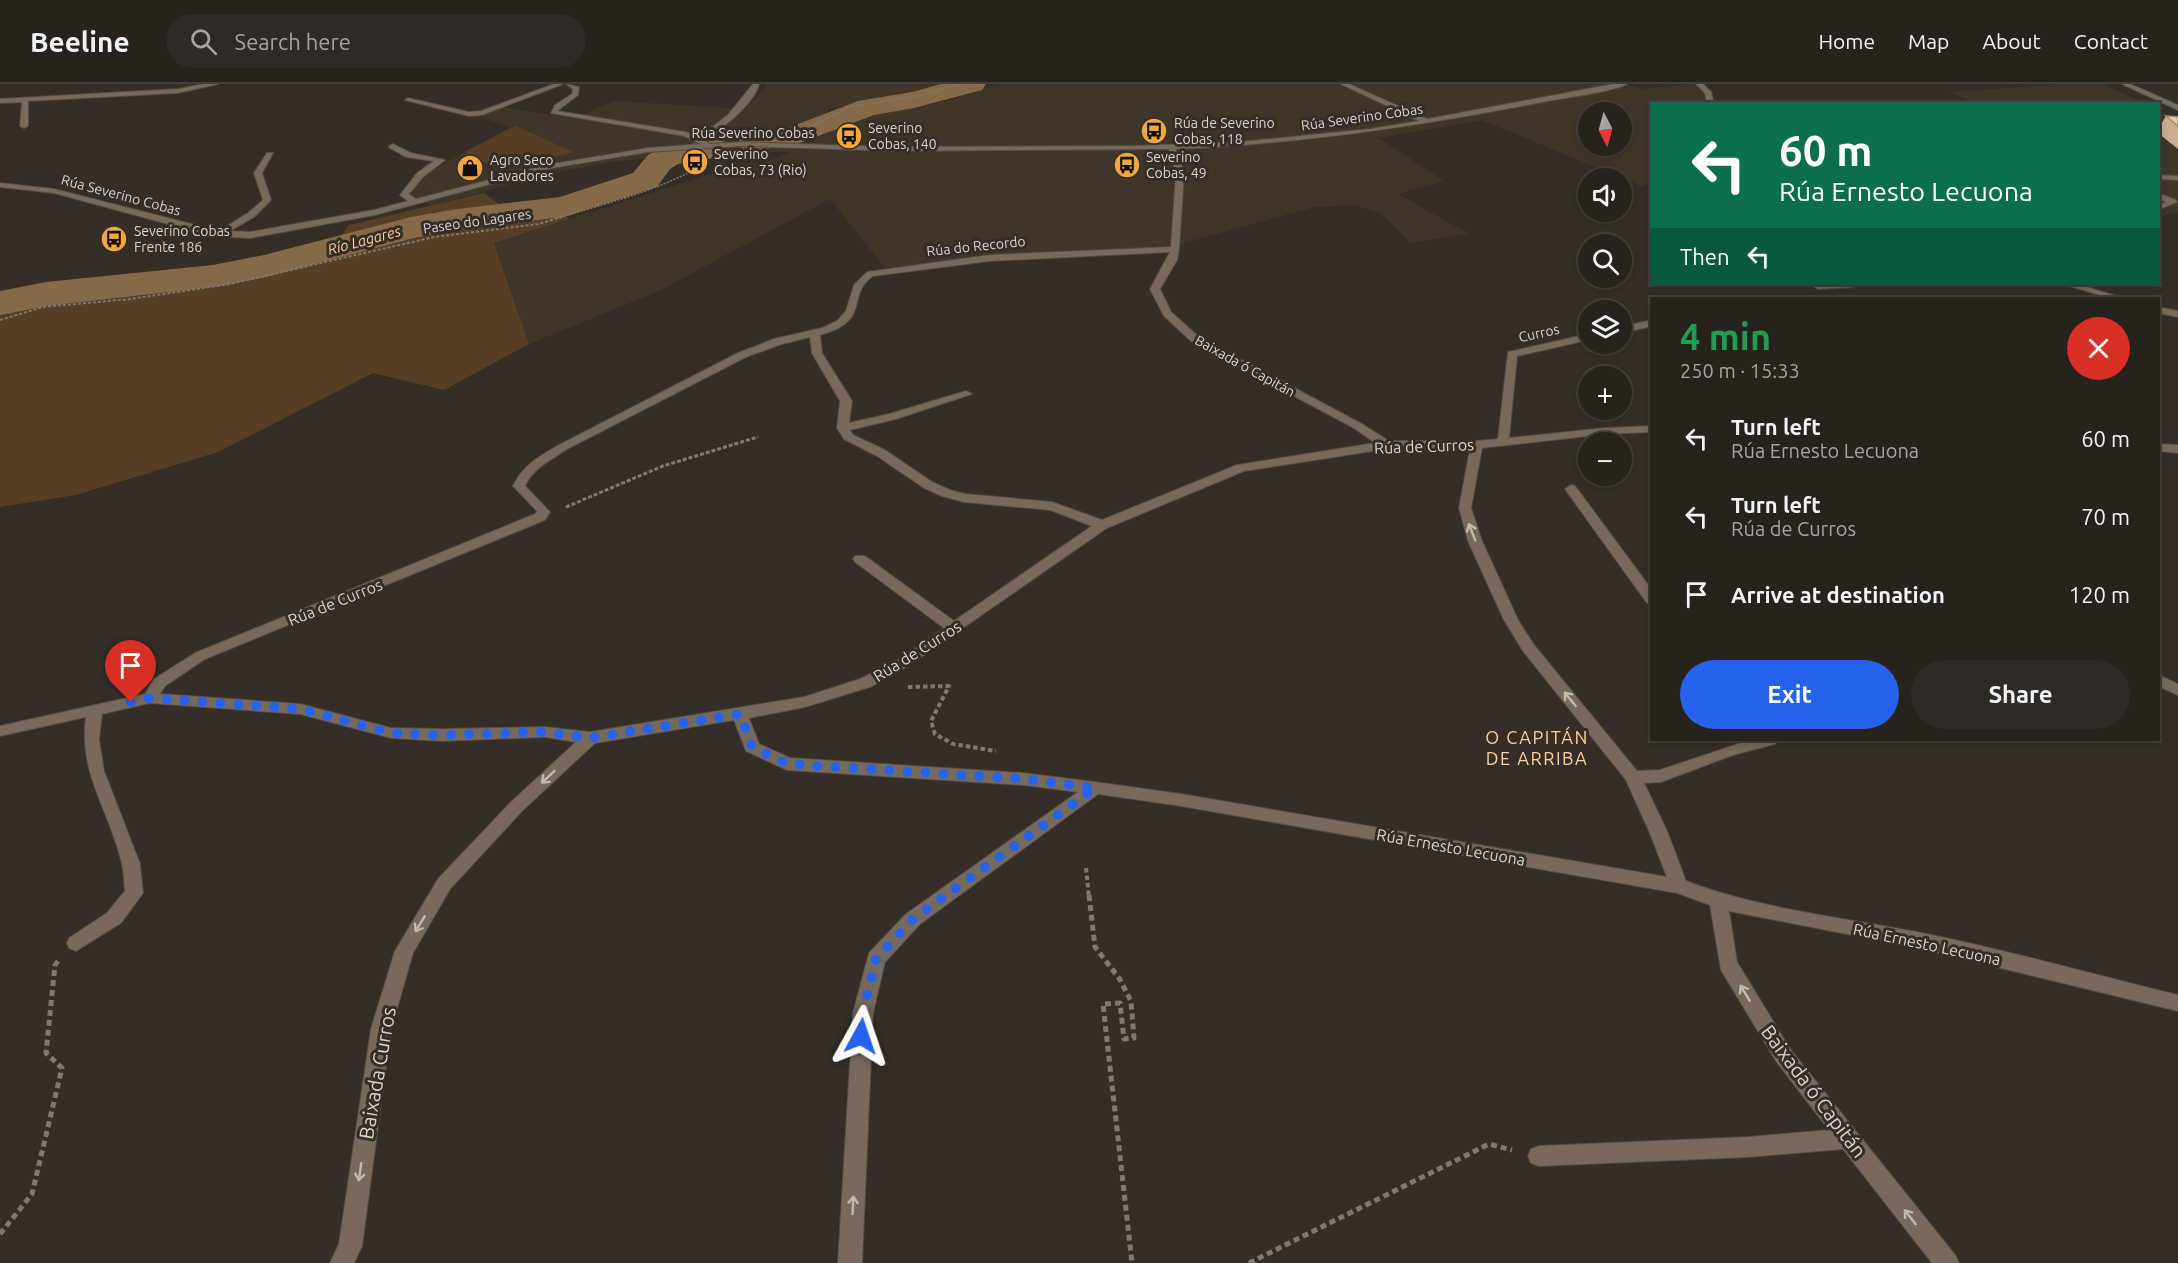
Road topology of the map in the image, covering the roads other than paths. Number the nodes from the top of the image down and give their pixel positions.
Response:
1 (215, 84) edge
2 (560, 84) edge
3 (569, 84) edge
4 (756, 84) edge
5 (1344, 84) edge
6 (1624, 84) edge
7 (1699, 84) edge
8 (2126, 84) edge
9 (25, 100) junction
10 (408, 100) dead end
11 (0, 101) edge
12 (1710, 102) edge
13 (2178, 108) edge
14 (1427, 122) junction
15 (24, 126) dead end
16 (699, 140) junction
17 (708, 145) junction
18 (393, 146) dead end
19 (1172, 147) junction
20 (270, 155) dead end
21 (2162, 177) edge
22 (2178, 178) edge
23 (0, 185) edge
24 (2160, 196) edge
25 (415, 202) junction
26 (2175, 203) edge
27 (2160, 207) edge
28 (220, 234) junction
29 (1175, 249) junction
30 (1816, 285) edge
31 (1836, 285) edge
32 (2072, 285) edge
33 (2114, 297) edge
34 (2160, 310) edge
35 (2178, 314) edge
36 (1650, 323) edge
37 (1632, 328) edge
38 (815, 334) junction
39 (1578, 339) edge
40 (966, 394) dead end
41 (843, 428) junction
42 (1650, 429) edge
43 (1504, 442) junction
44 (1386, 445) junction
45 (1477, 445) junction
46 (2160, 447) edge
47 (2178, 450) edge
48 (1571, 489) dead end
49 (536, 520) joint
50 (1102, 525) junction
51 (860, 559) dead end
52 (1650, 597) edge
53 (954, 628) junction
54 (2160, 681) edge
55 (2178, 690) edge
56 (150, 698) junction
57 (94, 710) junction
58 (740, 714) junction
59 (0, 731) edge
60 (590, 738) junction
61 (1759, 741) edge
62 (1633, 777) junction
63 (1095, 788) junction
64 (1679, 886) junction
65 (1718, 901) junction
66 (76, 943) road end
67 (2178, 1003) edge
68 (1848, 1138) junction
69 (1539, 1156) road end
70 (342, 1263) edge
71 (850, 1263) edge
72 (1947, 1263) edge

1 - 9 street
2 - 10 street
3 - 16 street, Rúa Severino Cobas
4 - 16 street
5 - 14 street
6 - 14 street, Rúa Severino Cobas
7 - 12 street
8 - 13 street
9 - 11 street
9 - 15 street
14 - 19 street, Rúa Severino Cobas
16 - 17 street
17 - 19 street, Rúa Severino Cobas
17 - 25 street, Rúa Severino Cobas
18 - 25 street
19 - 29 street, Baixada ó Capitán
20 - 28 street
21 - 22 street
23 - 28 street, Rúa Severino Cobas
24 - 26 street
25 - 28 street, Rúa Severino Cobas
26 - 27 street
29 - 38 street, Rúa do Recordo
29 - 44 street, Baixada ó Capitán
30 - 31 street
32 - 33 street
34 - 35 street
36 - 37 street
38 - 41 street
38 - 49 street, Rúa do Recordo
39 - 43 street, Curros
40 - 41 street
41 - 50 street
42 - 43 street, Rúa de Curros
43 - 45 street, Rúa de Curros
44 - 45 street, Rúa de Curros
44 - 50 street, Rúa de Curros
62 -> 45 street
46 - 47 street
48 - 52 street
49 - 56 street, Rúa de Curros
50 - 53 street, Rúa de Curros
51 - 53 street
53 - 58 street, Rúa de Curros
54 - 55 street
56 - 57 street, Rúa de Curros
56 - 60 street, Rúa de Curros
57 - 59 street, Rúa de Curros
57 - 66 street
58 - 60 street, Rúa de Curros
58 - 63 street, Rúa Ernesto Lecuona
60 -> 70 street, Baixada Curros
61 - 62 street
62 - 64 street
63 - 64 street, Rúa Ernesto Lecuona
71 -> 63 street
64 - 65 street, Rúa Ernesto Lecuona
65 - 67 street, Rúa Ernesto Lecuona
68 -> 65 street, Baixada ó Capitán
68 - 69 street
72 -> 68 street, Baixada ó Capitán

